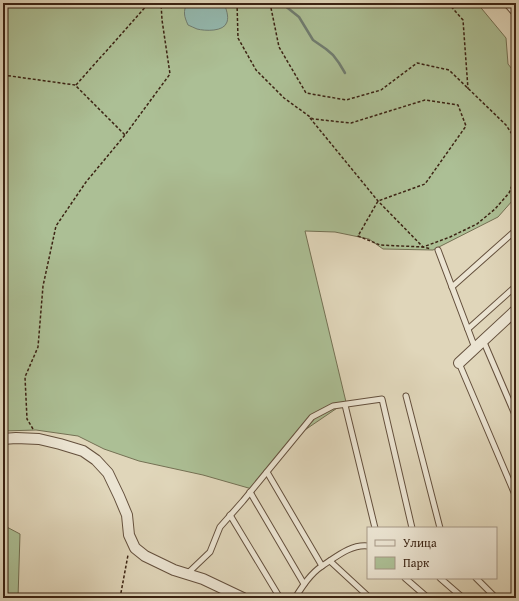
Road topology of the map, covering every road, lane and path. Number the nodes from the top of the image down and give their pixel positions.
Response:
1 (149, 3) edge
2 (161, 3) edge
3 (237, 3) edge
4 (270, 3) edge
5 (448, 3) edge
6 (509, 3) edge
7 (516, 11) edge
8 (3, 75) edge
9 (75, 85) junction
10 (468, 89) junction
11 (307, 115) junction
12 (125, 135) junction
13 (516, 140) edge
14 (516, 176) edge
15 (378, 201) junction
16 (516, 230) edge
17 (424, 248) junction
18 (438, 250) joint
19 (516, 286) edge
20 (452, 287) junction
21 (516, 310) edge
22 (468, 329) junction
23 (483, 340) junction
24 (475, 348) junction
25 (459, 363) joint
26 (406, 396) dead end
27 (345, 405) junction
28 (516, 417) edge
29 (3, 439) edge
30 (39, 439) junction
31 (267, 472) junction
32 (250, 492) junction
33 (516, 497) edge
34 (230, 515) junction
35 (375, 527) edge
36 (412, 527) edge
37 (440, 527) edge
38 (131, 540) junction
39 (367, 546) edge
40 (330, 561) junction
41 (322, 566) junction
42 (187, 574) junction
43 (406, 579) edge
44 (441, 579) edge
45 (477, 579) edge
46 (304, 584) junction
47 (120, 598) edge
48 (242, 598) edge
49 (280, 598) edge
50 (295, 598) edge
51 (370, 598) edge
52 (428, 598) edge
53 (463, 598) edge
54 (496, 598) edge

1 - 9 path
2 - 12 path
3 - 11 path
4 - 10 path
5 - 10 path
6 - 7 street
8 - 9 path
9 - 12 path
10 - 13 path
11 - 15 path
11 - 15 path
12 - 30 path
14 - 17 path
15 - 17 path
15 - 17 path
16 - 20 lane
17 - 18 path
18 - 20 lane
19 - 22 lane
20 - 22 lane
21 - 23 street
22 - 24 lane
23 - 24 street
23 - 28 lane
24 - 25 street
25 - 33 lane
26 - 37 lane
27 - 31 lane
27 - 35 lane
27 - 36 lane
29 - 30 street
30 - 38 street
31 - 32 lane
31 - 41 lane
32 - 34 lane
32 - 46 lane
34 - 42 lane
34 - 49 lane
38 - 42 street
38 - 47 path
39 - 40 lane
40 - 41 lane
40 - 51 lane
41 - 46 lane
42 - 48 street
43 - 52 lane
44 - 53 lane
45 - 54 lane
46 - 50 lane

